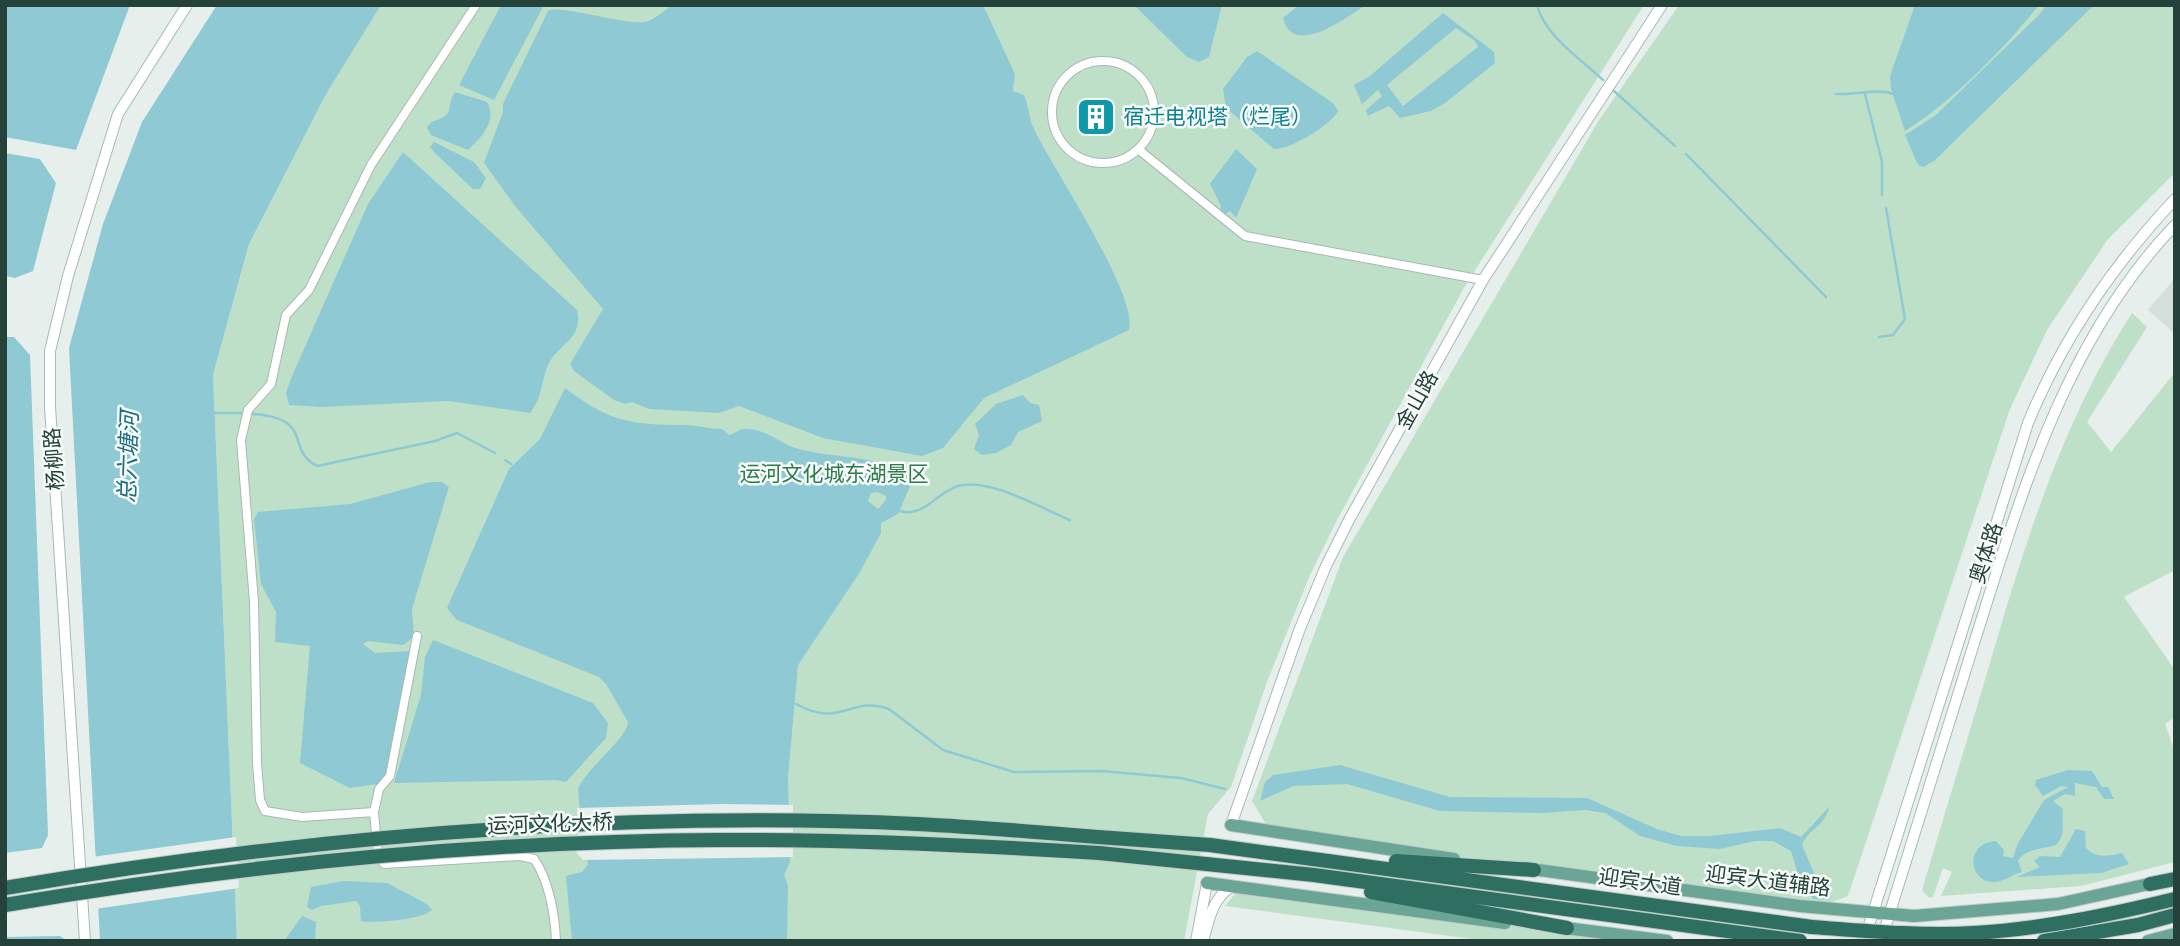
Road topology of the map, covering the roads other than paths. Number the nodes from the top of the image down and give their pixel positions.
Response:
1 (187, 5) edge
2 (476, 5) edge
3 (1662, 5) edge
4 (1138, 149) junction
5 (2175, 199) edge
6 (2175, 225) edge
7 (1483, 280) junction
8 (417, 636) dead end
9 (374, 812) junction
10 (1231, 825) joint
11 (1098, 837) joint
12 (1156, 840) junction
13 (1099, 853) joint
14 (1166, 859) junction
15 (1534, 870) junction
16 (2175, 878) edge
17 (1207, 883) joint
18 (2150, 884) joint
19 (1231, 887) junction
20 (5, 888) edge
21 (2175, 899) edge
22 (5, 905) edge
23 (1872, 912) junction
24 (1889, 914) junction
25 (2175, 915) edge
26 (1567, 928) junction
27 (2175, 934) edge
28 (2154, 939) edge
29 (2175, 940) edge
30 (85, 941) edge
31 (556, 941) edge
32 (1196, 941) edge
33 (1203, 941) edge
34 (1667, 941) edge
35 (1800, 941) edge
36 (1864, 941) edge
37 (1881, 941) edge
38 (2044, 941) edge

1 - 30 street, 杨柳路
2 - 9 street
3 - 7 street, 金山路
4 - 4 street
4 - 7 street
5 - 23 street, 奥体路
6 - 24 street, 奥体路
7 - 10 street, 金山路
8 - 9 street
9 - 31 street
10 - 15 main road, 迎宾大道辅路
11 - 12 highway, 迎宾大道
11 - 20 highway, 运河文化大桥, bridge
12 - 15 highway
12 - 21 highway, 迎宾大道, bridge
13 - 14 highway, 迎宾大道
13 - 22 highway, 运河文化大桥, bridge
14 - 26 highway
14 - 35 highway, 迎宾大道
15 - 23 main road, 迎宾大道辅路
16 - 18 highway
17 - 19 main road
17 - 32 street
18 - 24 main road, 迎宾大道辅路
19 - 26 main road
19 - 33 street
23 - 24 main road, 迎宾大道辅路
23 - 36 street, 奥体路
24 - 37 street, 奥体路
25 - 38 highway
26 - 34 main road
27 - 28 main road
28 - 29 street

